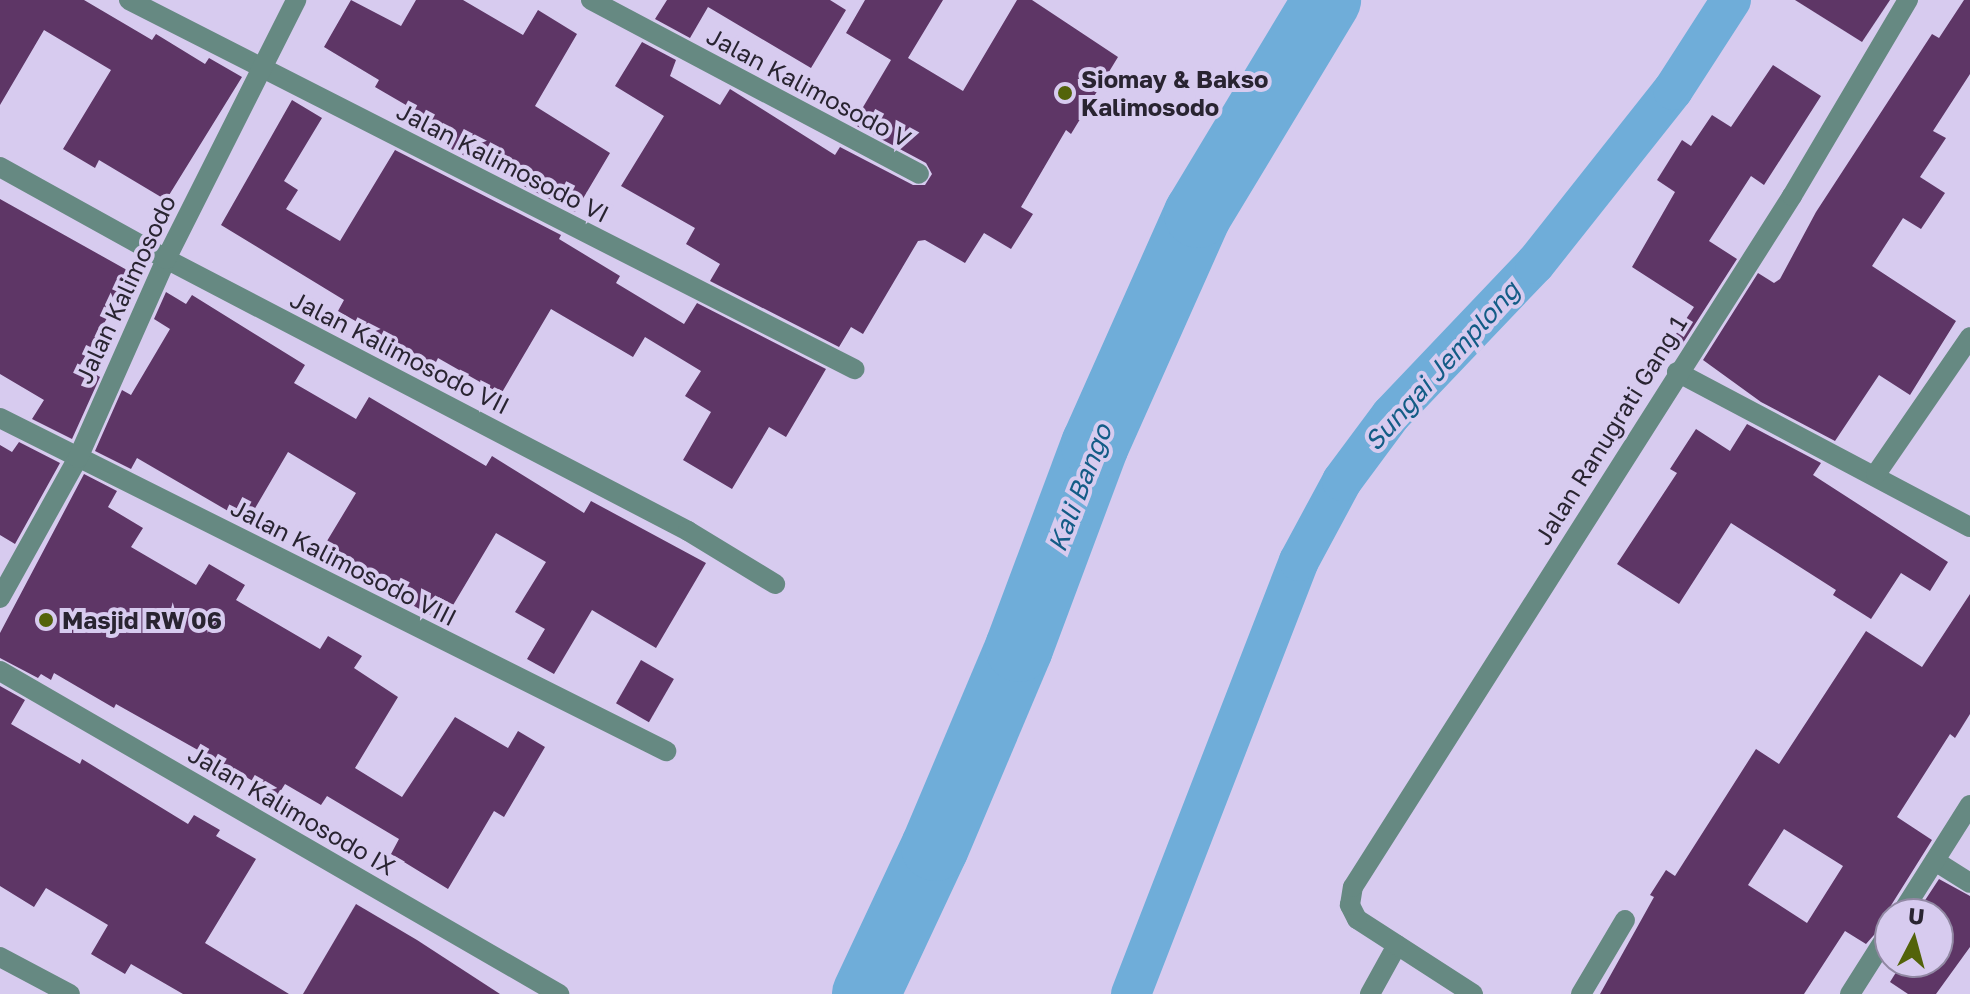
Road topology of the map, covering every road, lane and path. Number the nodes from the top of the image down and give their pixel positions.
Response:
1 (129, 0) edge
2 (296, 0) edge
3 (591, 0) edge
4 (1908, 0) edge
5 (259, 67) junction
6 (0, 167) edge
7 (919, 174) dead end
8 (166, 259) junction
9 (1970, 337) edge
10 (854, 369) dead end
11 (1677, 372) junction
12 (0, 418) edge
13 (78, 458) junction
14 (1876, 474) junction
15 (1970, 527) edge
16 (775, 584) dead end
17 (0, 598) edge
18 (0, 671) edge
19 (666, 751) dead end
20 (1970, 805) edge
21 (1935, 861) junction
22 (1970, 883) edge
23 (1911, 898) edge
24 (1625, 920) dead end
25 (1397, 945) junction
26 (1874, 956) edge
27 (0, 957) edge
28 (70, 994) edge
29 (559, 994) edge
30 (1370, 994) edge
31 (1473, 994) edge
32 (1581, 994) edge
33 (1850, 994) edge

1 - 5 street, Jalan Kalimosodo VI
2 - 5 street, Jalan Kalimosodo
3 - 7 street, Jalan Kalimosodo V
4 - 11 street, Jalan Ranugrati Gang 1
5 - 8 street, Jalan Kalimosodo
5 - 10 street, Jalan Kalimosodo VI
6 - 8 street, Jalan Kalimosodo VII
8 - 13 street, Jalan Kalimosodo
8 - 16 street, Jalan Kalimosodo VII
9 - 14 street
11 - 14 street
11 - 25 street, Jalan Ranugrati Gang 1
12 - 13 street, Jalan Kalimosodo VIII
13 - 17 street, Jalan Kalimosodo
13 - 19 street, Jalan Kalimosodo VIII
14 - 15 street
18 - 29 street, Jalan Kalimosodo IX
20 - 21 street
21 - 22 street
21 - 23 street
24 - 32 street
25 - 30 street
25 - 31 street
26 - 33 street
27 - 28 street

